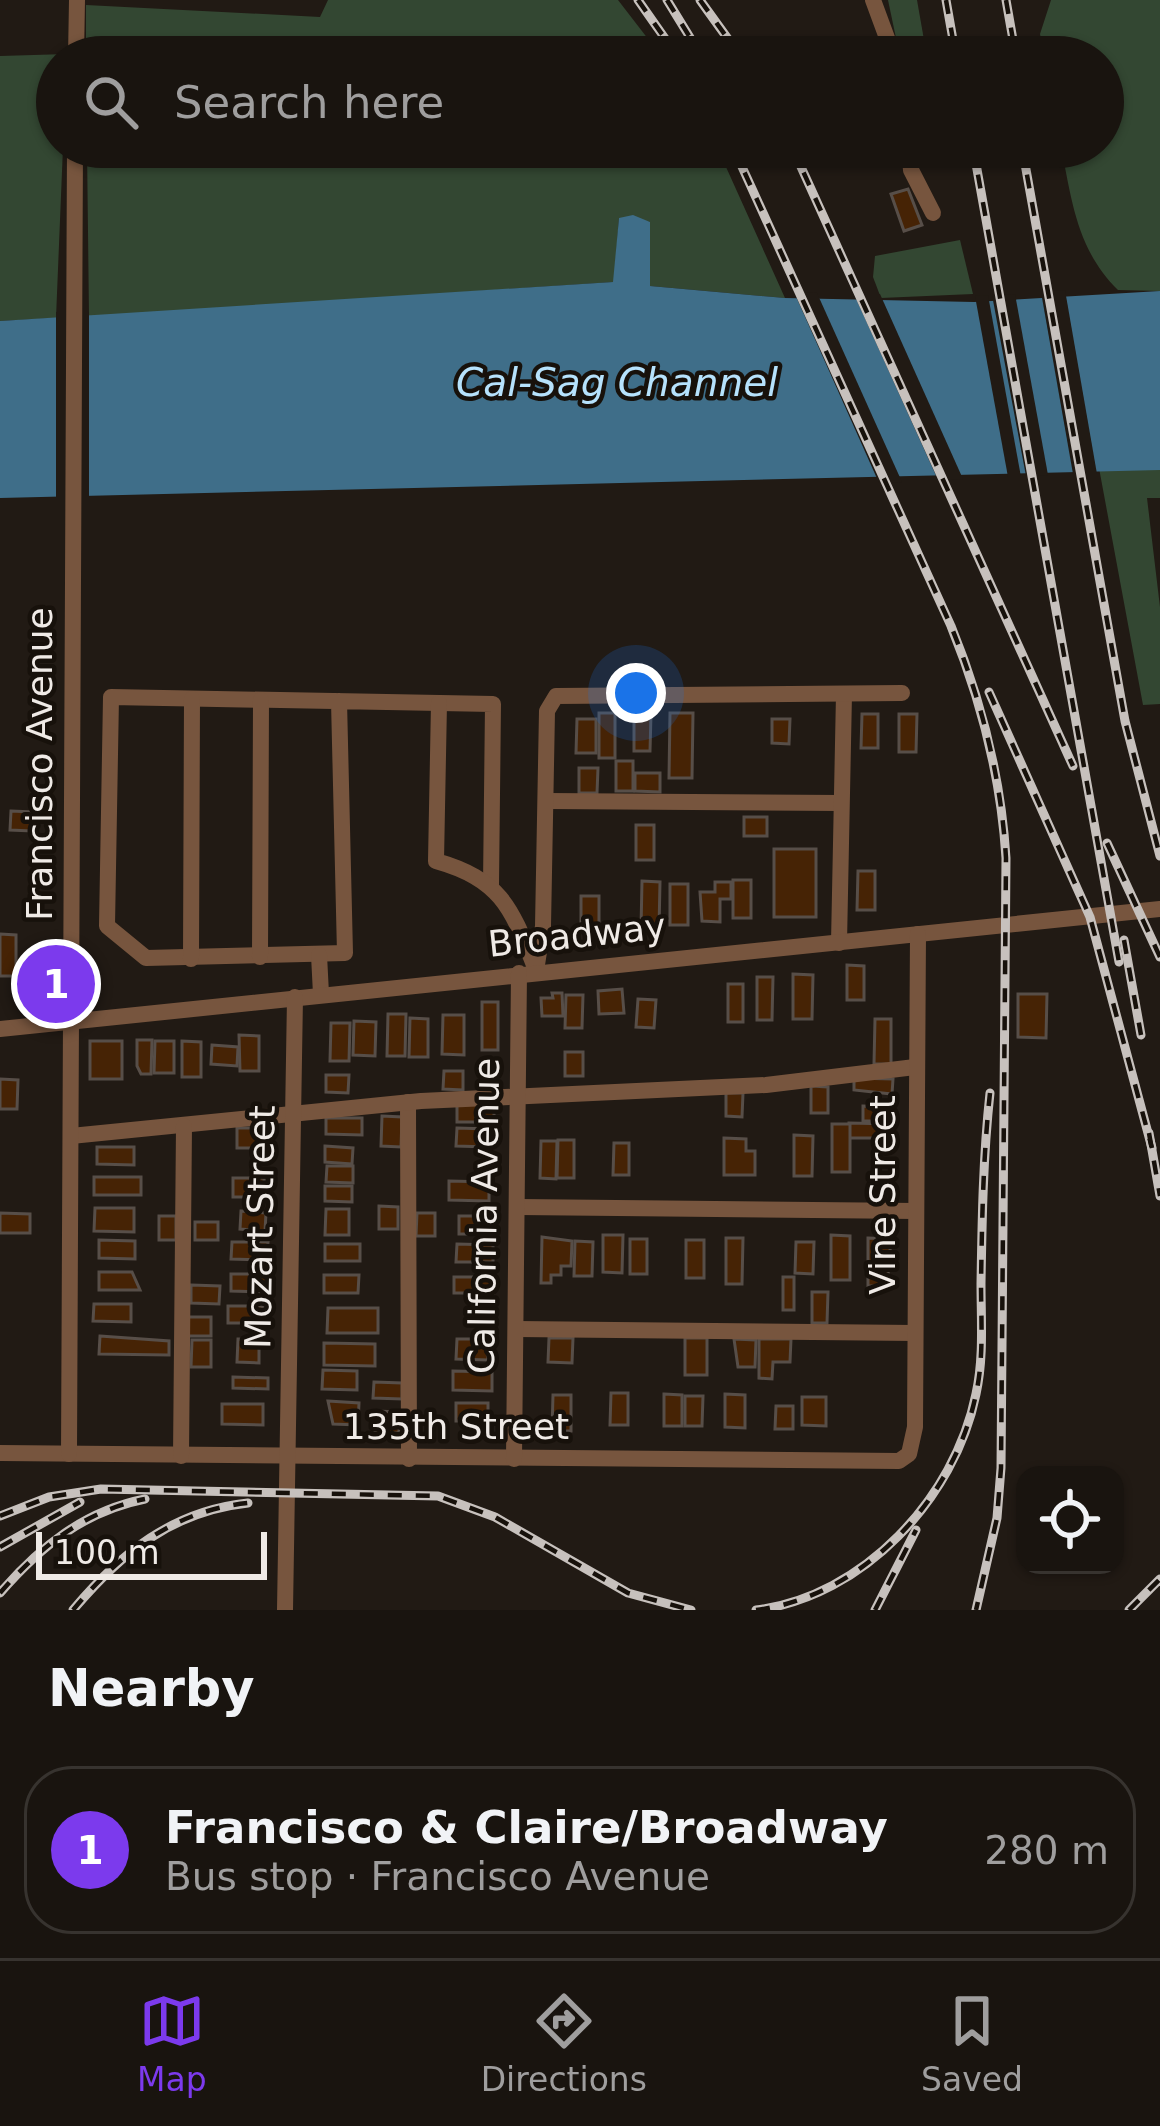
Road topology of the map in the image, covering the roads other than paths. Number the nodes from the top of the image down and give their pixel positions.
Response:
1 (77, 0) edge
2 (873, 0) edge
3 (76, 36) edge
4 (886, 36) edge
5 (75, 168) edge
6 (911, 168) edge
7 (933, 213) dead end
8 (902, 693) dead end
9 (844, 694) junction
10 (192, 699) junction
11 (261, 700) junction
12 (339, 701) junction
13 (439, 703) junction
14 (548, 801) junction
15 (842, 803) junction
16 (491, 885) junction
17 (1160, 908) edge
18 (918, 934) junction
19 (839, 943) junction
20 (320, 955) junction
21 (260, 957) junction
22 (191, 959) junction
23 (527, 972) junction
24 (321, 994) junction
25 (296, 998) junction
26 (71, 1022) junction
27 (0, 1029) edge
28 (915, 1067) junction
29 (519, 1093) junction
30 (408, 1102) junction
31 (294, 1116) junction
32 (184, 1126) junction
33 (71, 1136) junction
34 (519, 1208) junction
35 (916, 1211) junction
36 (517, 1329) junction
37 (915, 1333) junction
38 (0, 1453) edge
39 (69, 1454) junction
40 (909, 1454) joint
41 (181, 1456) junction
42 (291, 1458) junction
43 (409, 1459) junction
44 (514, 1460) junction
45 (285, 1610) edge

1 - 3 street
2 - 4 street
5 - 26 street, Francisco Avenue
6 - 7 street
8 - 9 street
9 - 14 street, California Avenue
9 - 15 street
10 - 11 street
10 - 22 street
10 - 22 street
11 - 12 street
11 - 21 street
12 - 13 street
12 - 20 street
13 - 16 street
13 - 16 street
14 - 15 street
14 - 23 street, California Avenue
15 - 19 street
16 - 23 street
17 - 18 street, Broadway
18 - 19 street, Broadway
18 - 28 street, Vine Street
19 - 23 street, Broadway
20 - 21 street
20 - 24 street
21 - 22 street
23 - 24 street, Broadway
23 - 29 street, California Avenue
24 - 25 street, Broadway
25 - 26 street, Broadway
25 - 31 street, Mozart Street
26 - 27 street, Broadway
26 - 33 street, Francisco Avenue
28 - 29 street
28 - 35 street, Vine Street
29 - 30 street
29 - 34 street, California Avenue
30 - 31 street
30 - 43 street
31 - 32 street
31 - 42 street, Mozart Street
32 - 33 street
32 - 41 street
33 - 39 street, Francisco Avenue
34 - 35 street
34 - 36 street, California Avenue
35 - 37 street, Vine Street
36 - 37 street
36 - 44 street, California Avenue
37 - 40 street, Vine Street
38 - 39 street, 135th Street
39 - 41 street, 135th Street
40 - 44 street, 135th Street
41 - 42 street, 135th Street
42 - 43 street, 135th Street
42 - 45 street, Mozart Street
43 - 44 street, 135th Street

